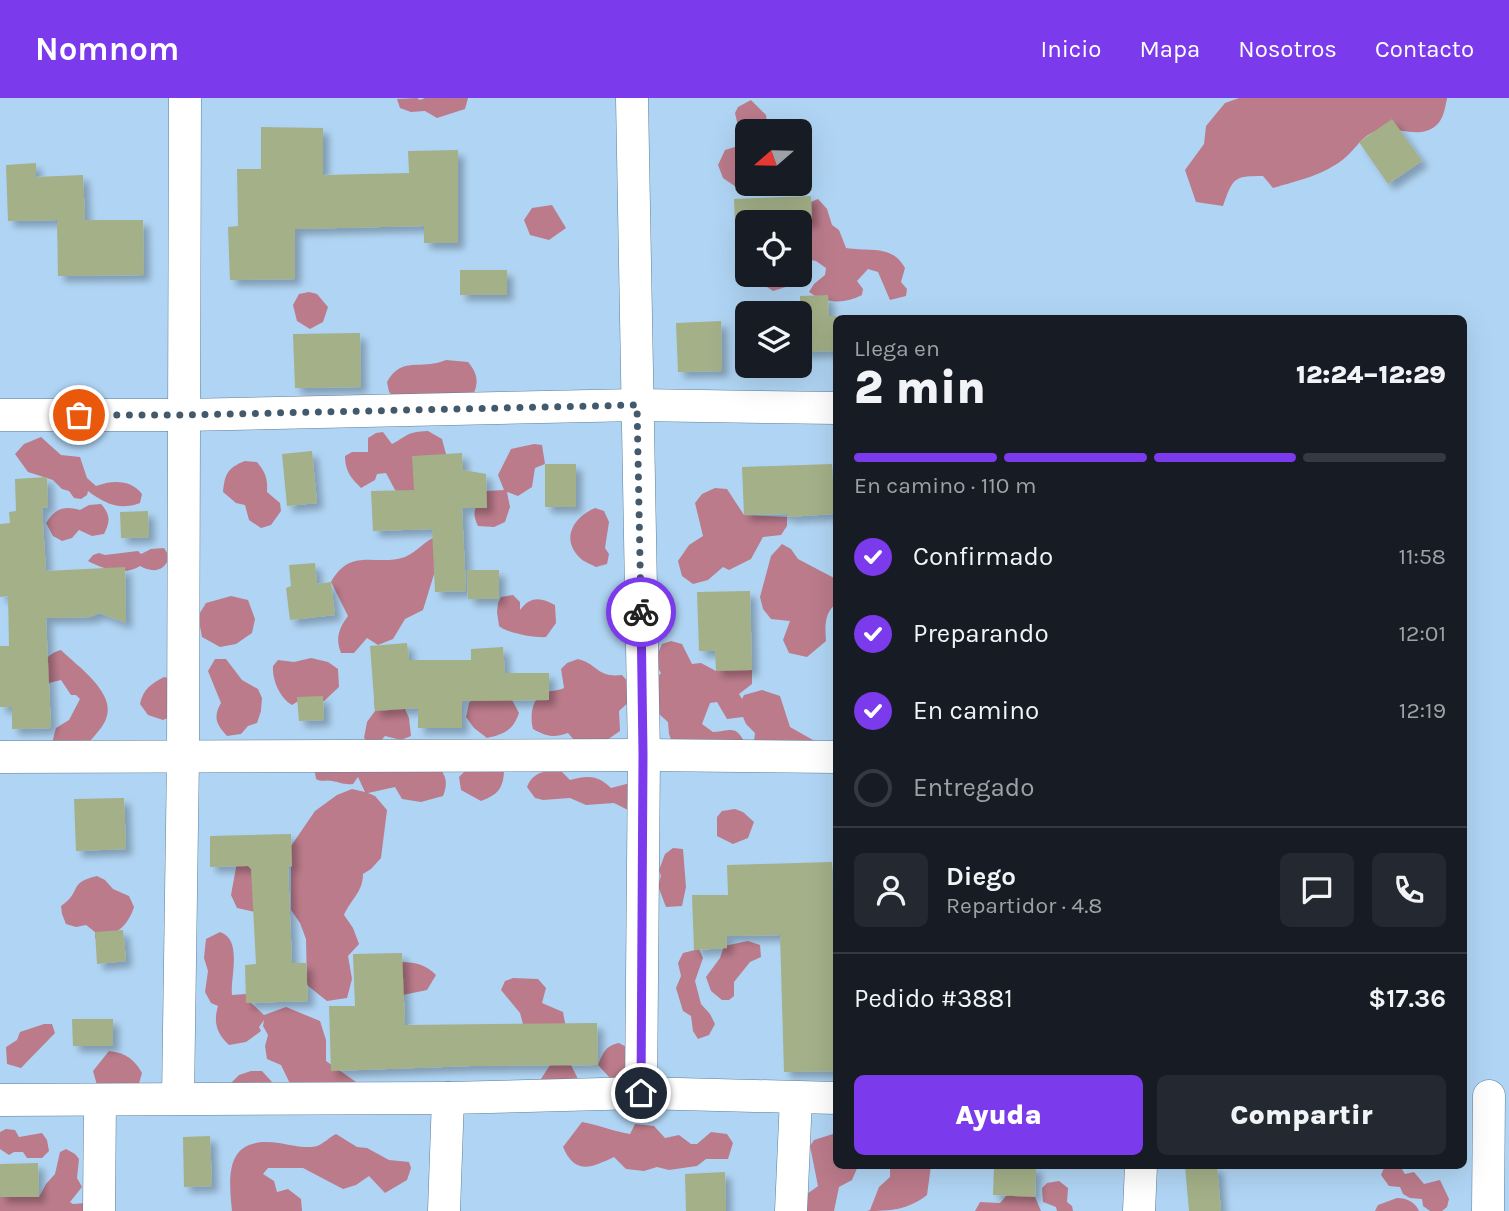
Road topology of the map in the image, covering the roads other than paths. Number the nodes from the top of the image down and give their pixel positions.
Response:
1 (185, 98) edge
2 (632, 98) edge
3 (637, 405) junction
4 (833, 408) edge
5 (0, 415) edge
6 (184, 415) junction
7 (643, 754) junction
8 (0, 757) edge
9 (833, 757) edge
10 (183, 758) junction
11 (641, 1093) junction
12 (1487, 1096) edge
13 (178, 1098) junction
14 (448, 1098) junction
15 (796, 1098) junction
16 (833, 1098) edge
17 (0, 1100) edge
18 (100, 1100) junction
19 (1141, 1169) edge
20 (99, 1211) edge
21 (444, 1211) edge
22 (791, 1211) edge
23 (1139, 1211) edge
24 (1488, 1211) edge

1 - 6 street
2 - 3 street
3 - 4 street
3 - 6 street
3 - 7 street
5 - 6 street
6 - 10 street
7 - 9 street
7 - 10 street
7 - 11 street
8 - 10 street
10 - 13 street
11 - 14 street
11 - 15 street
12 - 24 street
13 - 14 street
13 - 18 street
14 - 21 street
15 - 16 street
15 - 22 street
17 - 18 street
18 - 20 street
19 - 23 street

